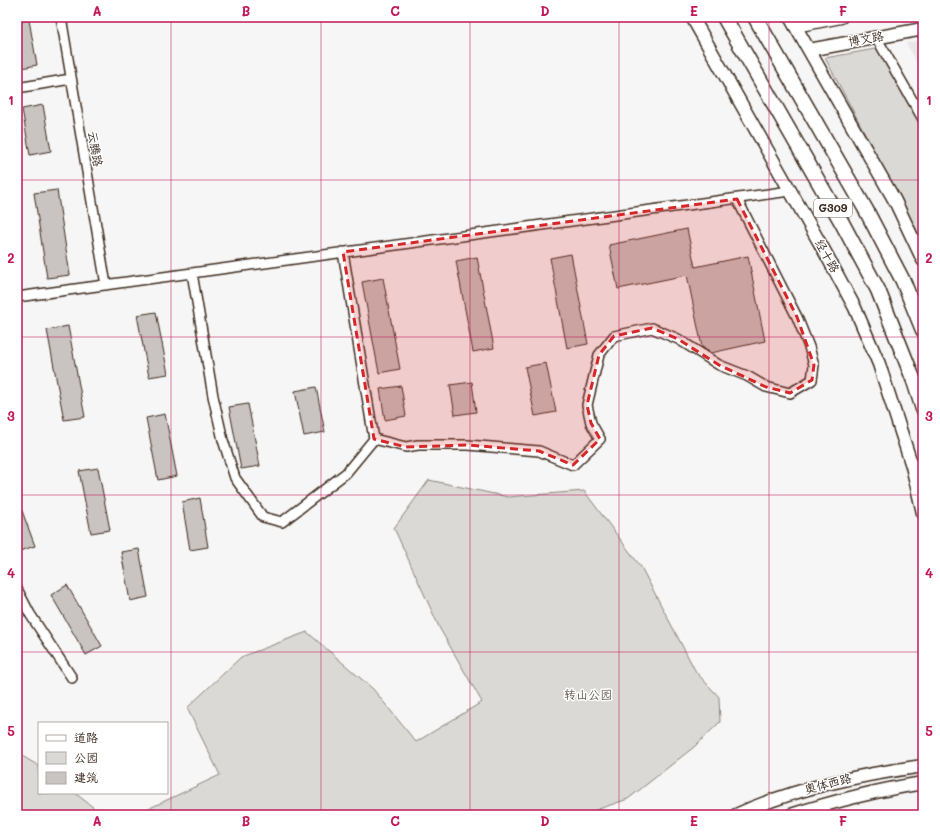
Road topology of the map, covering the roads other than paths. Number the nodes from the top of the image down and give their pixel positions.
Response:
1 (61, 17) edge
2 (692, 17) edge
3 (724, 17) edge
4 (755, 17) edge
5 (841, 17) edge
6 (792, 21) edge
7 (923, 29) edge
8 (876, 37) junction
9 (809, 50) junction
10 (71, 79) junction
11 (17, 88) edge
12 (923, 120) edge
13 (790, 191) junction
14 (736, 199) junction
15 (343, 252) junction
16 (923, 260) edge
17 (192, 273) junction
18 (106, 285) junction
19 (17, 297) edge
20 (923, 330) edge
21 (923, 409) edge
22 (374, 439) junction
23 (923, 513) edge
24 (17, 588) edge
25 (72, 678) dead end
26 (923, 766) edge
27 (923, 783) edge
28 (736, 815) edge
29 (791, 815) edge

1 - 10 street, 云腾路
2 - 13 main road, 经十路
3 - 21 highway, G309
4 - 20 highway, G309
5 - 6 main road
6 - 9 main road
7 - 8 main road, 博文路
8 - 9 main road, 博文路
8 - 12 street
9 - 16 main road
10 - 11 street
10 - 18 street, 云腾路
13 - 14 street
13 - 23 main road, 经十路
14 - 15 street
14 - 22 street
15 - 17 street
15 - 22 street
17 - 18 street
17 - 22 street
18 - 19 street
24 - 25 street
26 - 28 main road, 奥体西路
27 - 29 main road, 奥体西路

